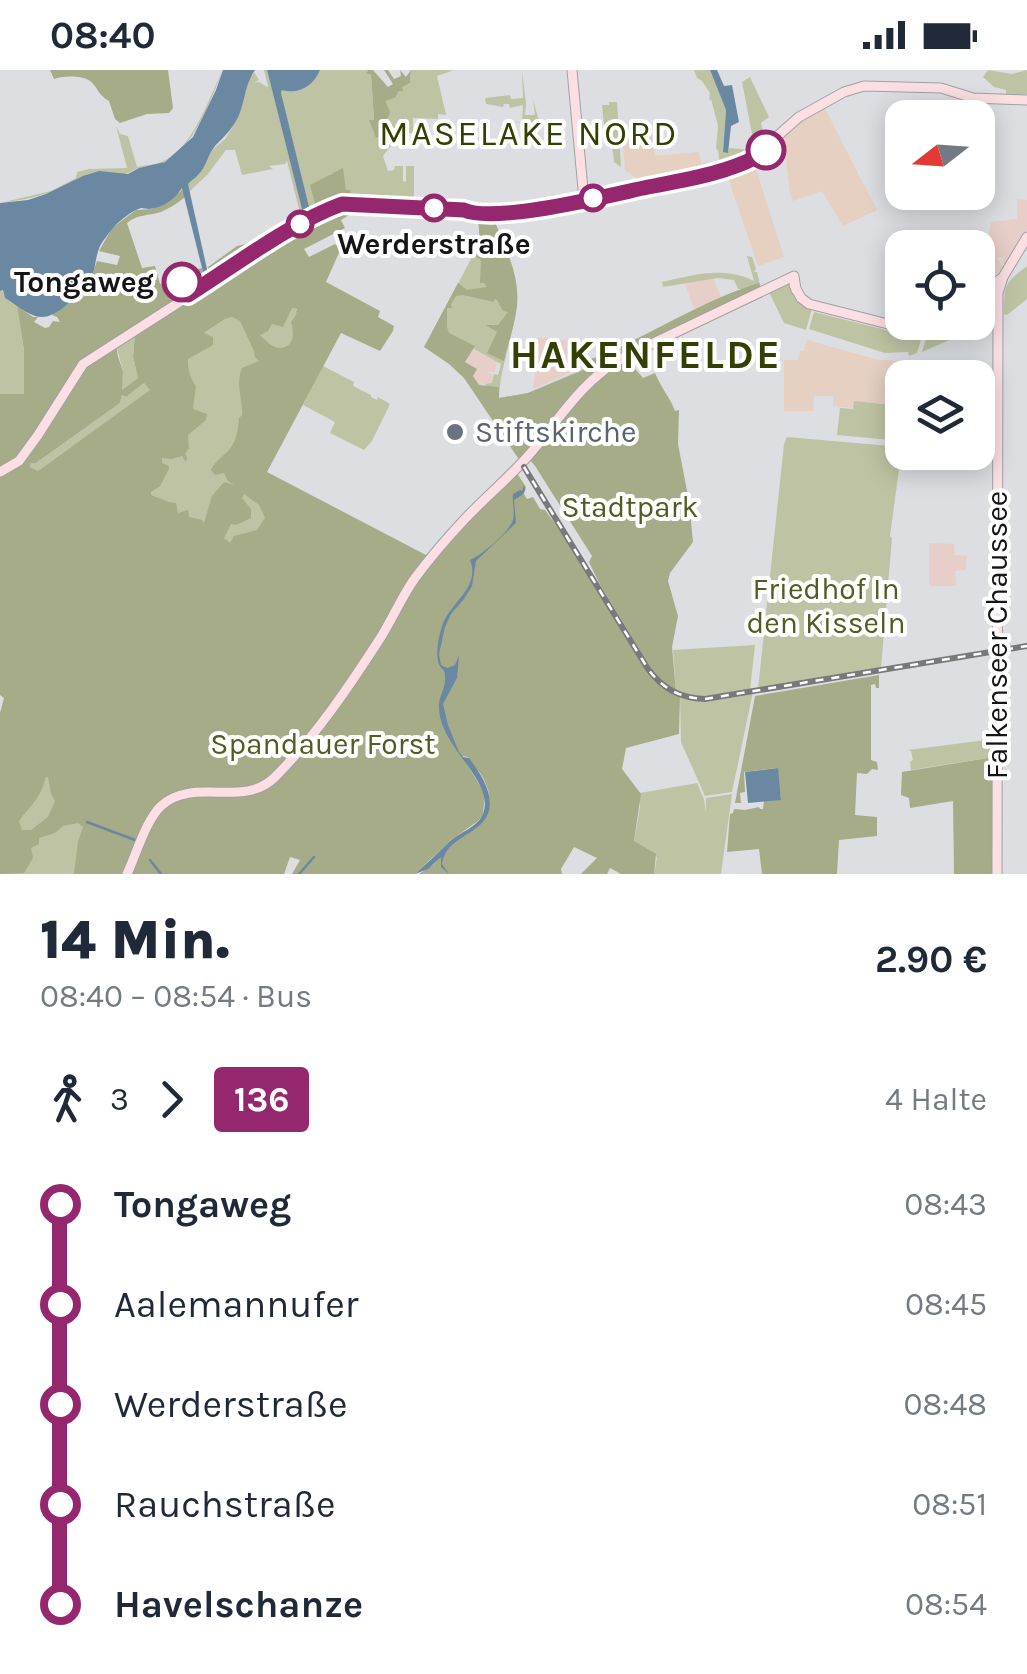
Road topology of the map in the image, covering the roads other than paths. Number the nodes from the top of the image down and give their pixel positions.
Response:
1 (572, 70) edge
2 (1022, 99) edge
3 (583, 199) junction
4 (1027, 240) edge
5 (1000, 285) junction
6 (995, 287) edge
7 (885, 323) edge
8 (0, 472) edge
9 (997, 868) edge
10 (127, 874) edge

1 - 3 main road
2 - 3 main road
3 - 8 main road
4 - 5 main road
5 - 6 main road
5 - 9 main road, Falkenseer Chaussee
7 - 10 main road

